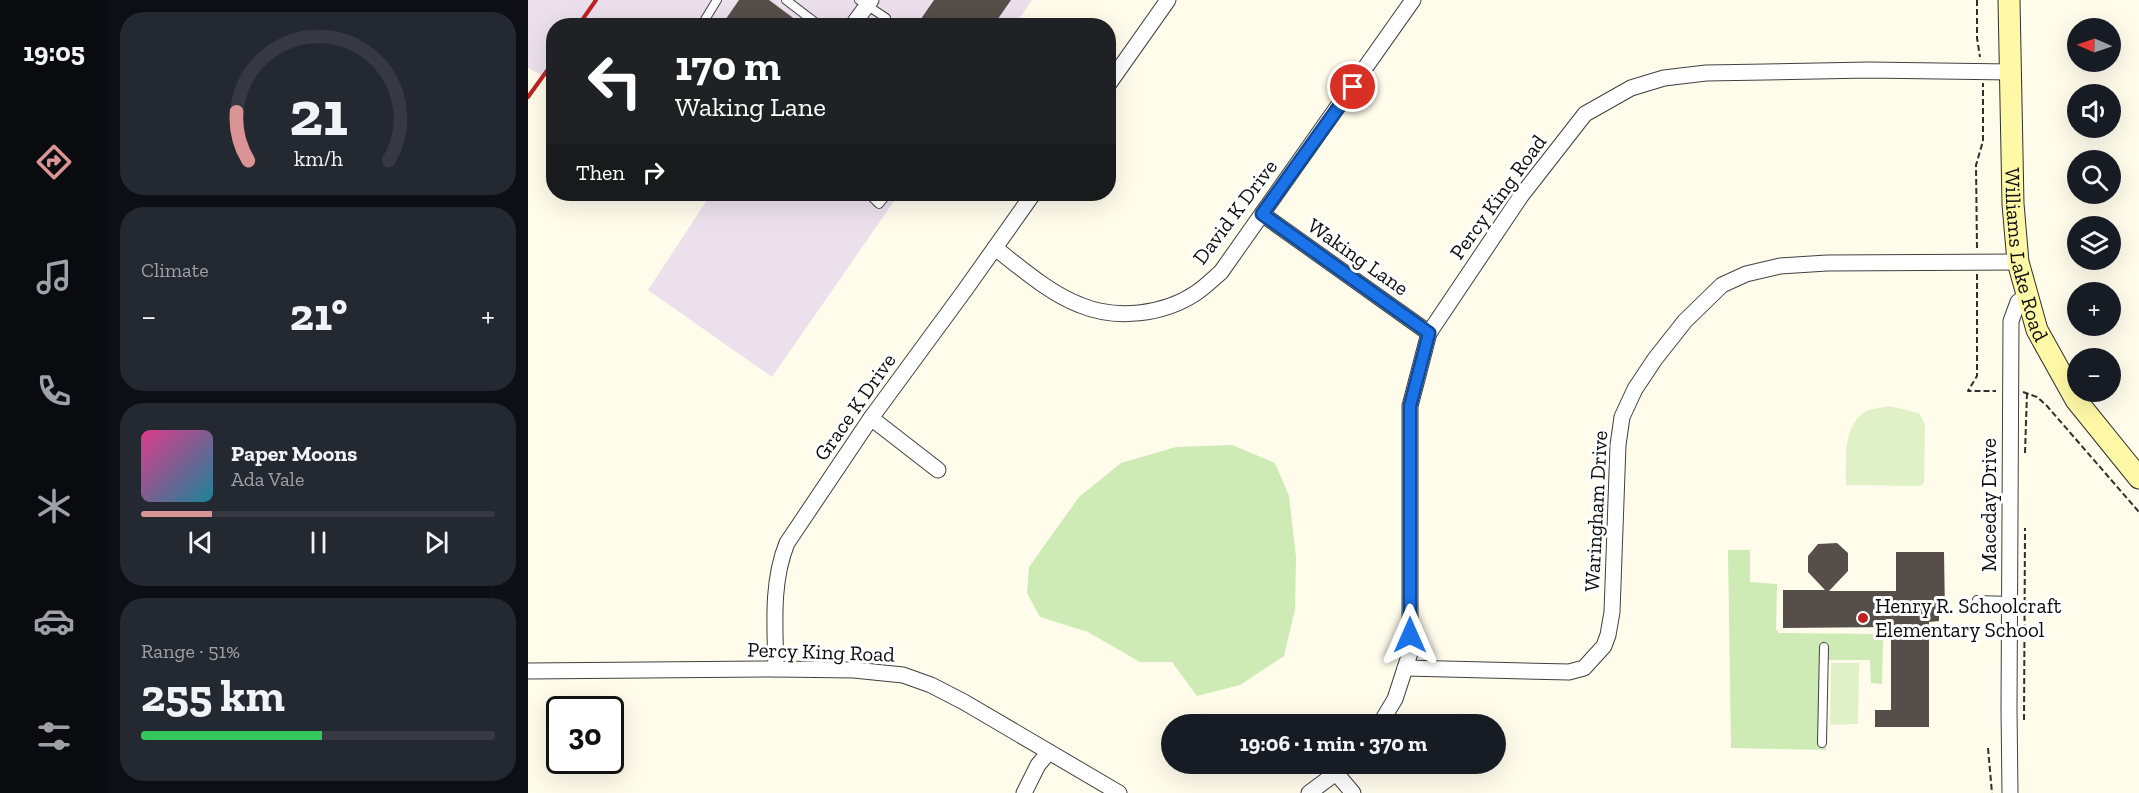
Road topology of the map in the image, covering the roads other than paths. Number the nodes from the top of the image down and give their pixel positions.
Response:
1 (717, 0) edge
2 (786, 0) edge
3 (1168, 0) edge
4 (1413, 0) edge
5 (2009, 0) edge
6 (866, 2) edge
7 (706, 18) edge
8 (810, 18) edge
9 (857, 18) edge
10 (886, 18) edge
11 (2010, 72) junction
12 (1116, 74) edge
13 (1028, 201) edge
14 (1262, 214) junction
15 (995, 248) junction
16 (2018, 262) junction
17 (2027, 295) junction
18 (1429, 333) junction
19 (871, 418) junction
20 (938, 470) dead end
21 (2137, 472) edge
22 (1977, 600) dead end
23 (2010, 601) junction
24 (1824, 647) dead end
25 (1405, 668) junction
26 (776, 669) junction
27 (528, 670) edge
28 (1386, 714) edge
29 (1822, 743) dead end
30 (1049, 752) junction
31 (1334, 774) edge
32 (1345, 774) edge
33 (1024, 793) edge
34 (1119, 793) edge
35 (1309, 793) edge
36 (1353, 793) edge
37 (2010, 793) edge

1 - 7 lane
2 - 8 lane
3 - 12 street
4 - 14 street, David K Drive
5 - 11 main road, Williams Lake Road
6 - 9 street
6 - 10 lane
11 - 16 main road, Williams Lake Road
11 - 18 street, Percy King Road
13 - 15 street, Grace K Drive
14 - 15 street, David K Drive
14 - 18 street, Waking Lane
15 - 19 street, Grace K Drive
16 - 17 main road, Williams Lake Road
16 - 25 street, Waringham Drive
17 - 21 main road, Williams Lake Road
17 - 23 street, Maceday Drive
18 - 25 street, Percy King Road
19 - 20 street
19 - 26 street, Grace K Drive
22 - 23 lane
23 - 37 street, Maceday Drive
24 - 29 lane
25 - 28 street, Percy King Road
26 - 27 street, Percy King Road
26 - 30 street, Percy King Road
30 - 33 street
30 - 34 street, Percy King Road
31 - 35 street
32 - 36 street

